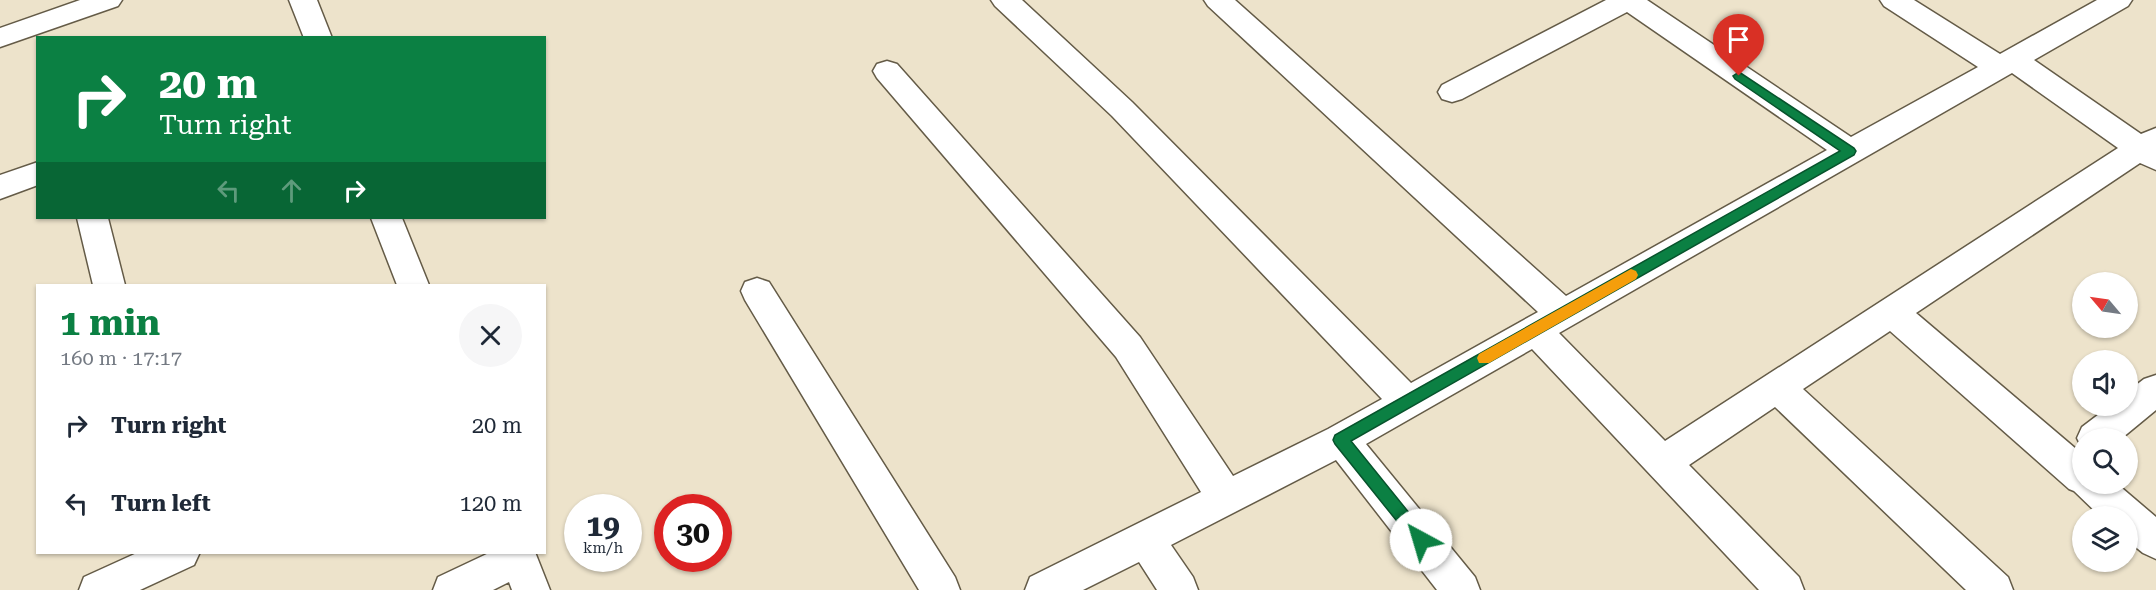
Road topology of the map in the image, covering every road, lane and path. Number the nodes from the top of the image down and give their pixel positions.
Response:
1 (108, 0) edge
2 (303, 0) edge
3 (1005, 0) edge
4 (1218, 0) edge
5 (1628, 0) edge
6 (1894, 0) edge
7 (2118, 0) edge
8 (317, 36) edge
9 (0, 38) edge
10 (2006, 63) junction
11 (887, 71) dead end
12 (1452, 92) dead end
13 (2151, 148) edge
14 (1850, 151) junction
15 (36, 174) edge
16 (0, 187) edge
17 (93, 219) edge
18 (387, 219) edge
19 (109, 284) edge
20 (413, 284) edge
21 (757, 291) dead end
22 (1891, 312) junction
23 (1549, 322) junction
24 (1777, 387) junction
25 (2156, 390) edge
26 (1407, 402) junction
27 (2108, 428) edge
28 (1341, 440) junction
29 (1662, 463) junction
30 (2072, 468) edge
31 (2102, 494) edge
32 (1226, 498) junction
33 (2115, 506) edge
34 (2138, 525) edge
35 (1145, 538) junction
36 (2156, 541) edge
37 (177, 554) edge
38 (522, 567) edge
39 (98, 590) edge
40 (452, 590) edge
41 (941, 590) edge
42 (1044, 590) edge
43 (1179, 590) edge
44 (1461, 590) edge
45 (1785, 590) edge
46 (1994, 590) edge

1 - 9 street
2 - 8 street
3 - 26 street
4 - 23 street
5 - 12 street
5 - 14 street
6 - 10 street
7 - 10 street
10 - 13 street
10 - 14 street
11 - 32 street
13 - 22 street
14 - 23 street
15 - 16 street
17 - 19 street
18 - 20 street
21 - 41 street
22 - 24 street
22 - 30 street
23 - 26 street
23 - 29 street
24 - 29 street
24 - 46 street
25 - 27 street
26 - 28 street
28 - 32 street
28 - 44 street
29 - 45 street
31 - 33 street
32 - 35 street
34 - 36 street
35 - 42 street
35 - 43 street
37 - 39 street
38 - 40 street

